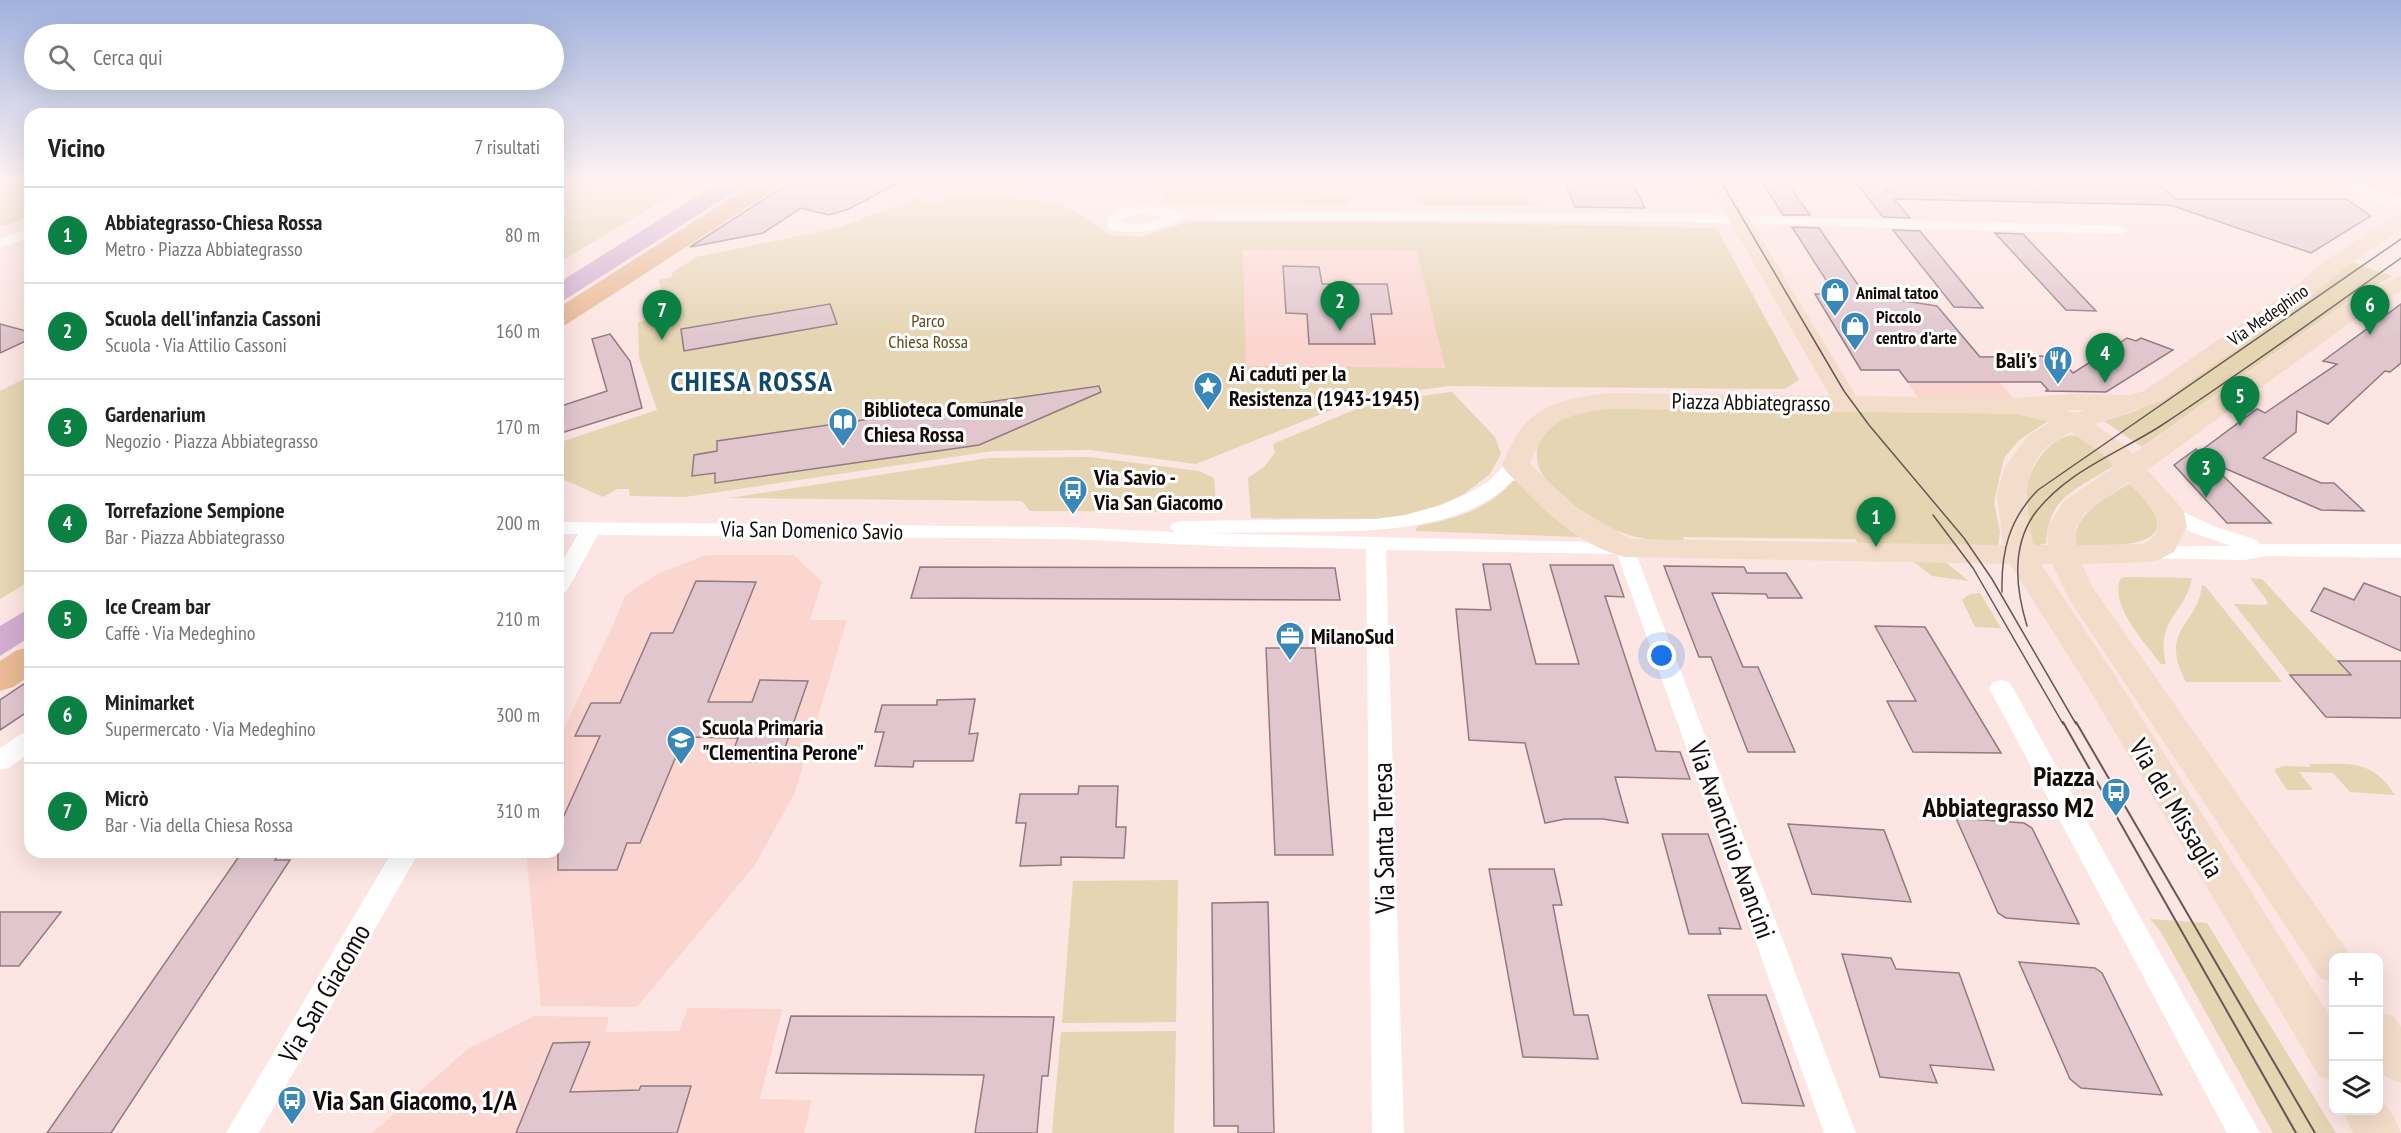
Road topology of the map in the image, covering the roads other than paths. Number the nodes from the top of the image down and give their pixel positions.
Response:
1 (692, 233) edge
2 (1747, 233) edge
3 (2382, 233) edge
4 (24, 234) edge
5 (0, 244) edge
6 (2401, 283) edge
7 (564, 315) edge
8 (1847, 403) junction
9 (2132, 403) junction
10 (2016, 406) junction
11 (2074, 422) junction
12 (1516, 465) junction
13 (2132, 467) junction
14 (2170, 512) junction
15 (564, 528) edge
16 (592, 528) junction
17 (1375, 534) junction
18 (1625, 548) junction
19 (2268, 549) junction
20 (2401, 551) edge
21 (2148, 553) junction
22 (2019, 554) junction
23 (2063, 555) junction
24 (564, 577) edge
25 (24, 663) edge
26 (0, 678) edge
27 (2001, 688) dead end
28 (24, 744) edge
29 (0, 761) edge
30 (403, 858) edge
31 (2329, 958) edge
32 (2383, 1036) edge
33 (2333, 1061) edge
34 (2401, 1063) edge
35 (2367, 1115) edge
36 (243, 1133) edge
37 (1388, 1133) edge
38 (1840, 1133) edge
39 (2244, 1133) edge
40 (2379, 1133) edge

1 - 7 main road
2 - 8 main road
3 - 9 main road, Via Medeghino
4 - 5 street
6 - 13 main road
8 - 10 main road, Piazza Abbiategrasso
8 - 12 main road, Piazza Abbiategrasso
9 - 10 main road, Piazza Abbiategrasso
9 - 11 main road
10 - 11 main road, Piazza Abbiategrasso
11 - 13 main road, Piazza Abbiategrasso
11 - 22 main road
12 - 17 street, Piazza Abbiategrasso
12 - 18 main road
13 - 14 main road, Piazza Abbiategrasso
13 - 23 main road
14 - 19 street, Piazza Abbiategrasso
14 - 21 main road
15 - 16 street, Via San Domenico Savio
16 - 17 street, Via San Domenico Savio
16 - 24 street
17 - 18 street
17 - 37 street, Via Santa Teresa
18 - 22 main road
18 - 38 street, Via Avancinio Avancini
19 - 20 street
19 - 21 street
21 - 23 main road
22 - 23 main road
22 - 33 main road, Via dei Missaglia
23 - 31 main road, Via dei Missaglia
25 - 26 main road
27 - 39 street
28 - 29 street
30 - 36 street, Via San Giacomo
32 - 34 main road
35 - 40 main road

